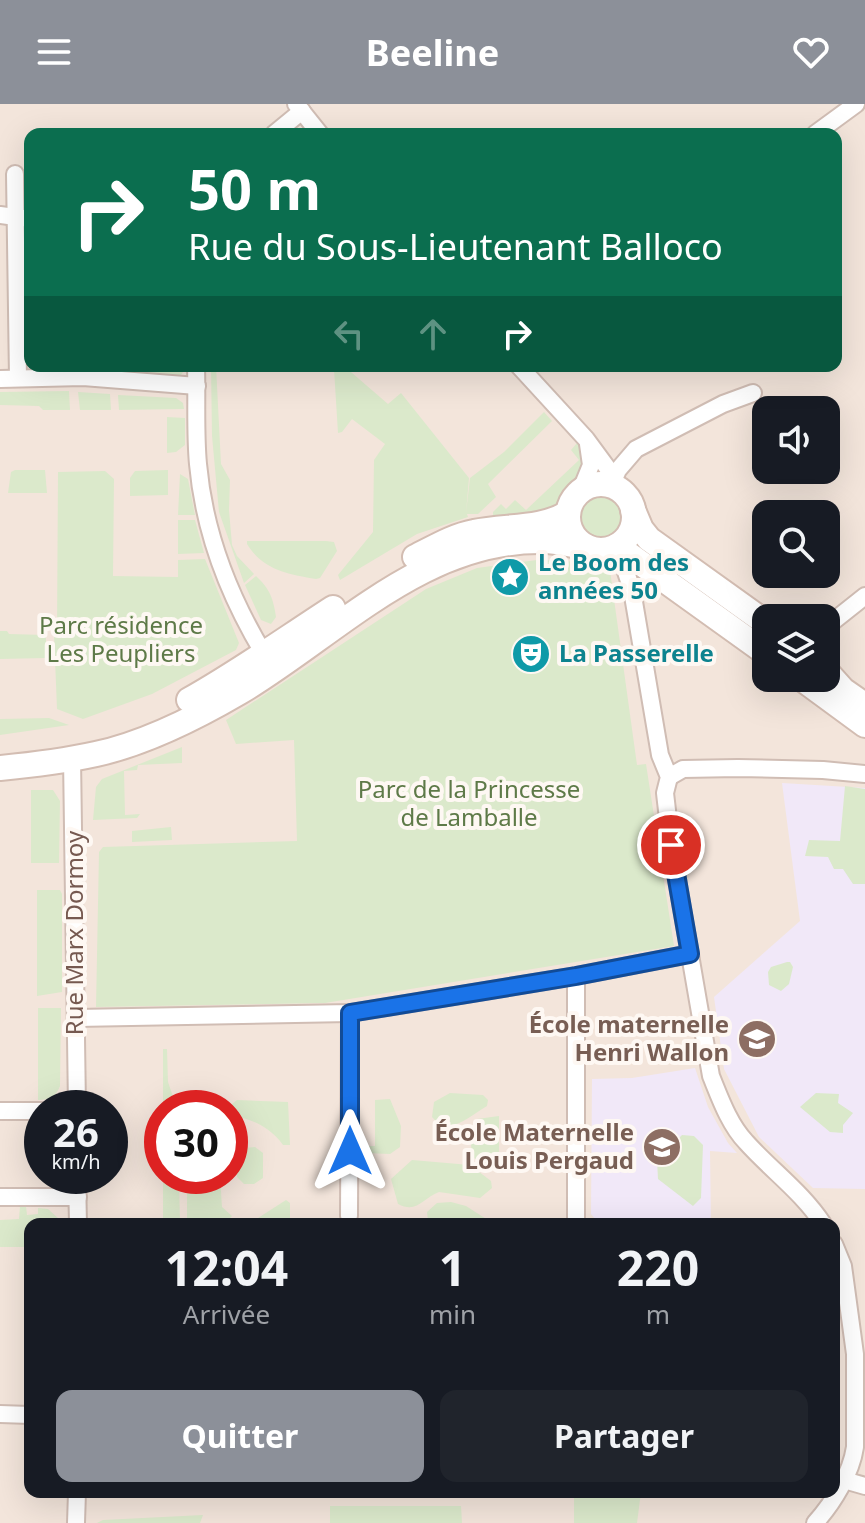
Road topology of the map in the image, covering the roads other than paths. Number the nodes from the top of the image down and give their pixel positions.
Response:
1 (856, 104) edge
2 (299, 107) edge
3 (280, 128) edge
4 (315, 128) edge
5 (823, 128) edge
6 (15, 174) dead end
7 (15, 218) edge
8 (8, 291) edge
9 (196, 372) edge
10 (525, 372) edge
11 (18, 378) junction
12 (0, 379) edge
13 (197, 386) junction
14 (753, 393) dead end
15 (586, 439) junction
16 (613, 481) junction
17 (574, 502) junction
18 (632, 508) junction
19 (617, 546) junction
20 (587, 547) junction
21 (865, 596) edge
22 (752, 613) edge
23 (840, 616) edge
24 (752, 643) edge
25 (269, 661) junction
26 (840, 687) edge
27 (820, 692) edge
28 (865, 705) edge
29 (865, 725) edge
30 (72, 751) junction
31 (0, 754) edge
32 (0, 768) edge
33 (865, 774) edge
34 (669, 777) junction
35 (690, 954) junction
36 (576, 976) junction
37 (350, 1013) junction
38 (76, 1018) junction
39 (77, 1090) edge
40 (0, 1111) edge
41 (24, 1111) edge
42 (78, 1194) edge
43 (0, 1197) edge
44 (78, 1197) junction
45 (349, 1216) dead end
46 (78, 1218) edge
47 (576, 1218) edge
48 (818, 1218) edge
49 (840, 1259) edge
50 (0, 1414) edge
51 (24, 1415) edge
52 (844, 1480) junction
53 (865, 1486) edge
54 (840, 1487) edge
55 (77, 1498) edge
56 (833, 1498) edge
57 (76, 1523) edge
58 (815, 1523) edge

1 - 5 street
2 - 3 street
2 - 4 street
6 - 7 street
7 - 8 street
8 - 11 street
9 - 13 street
10 - 15 street
11 - 12 street
11 - 13 street
13 - 25 street
14 - 16 street
15 - 16 street
15 - 17 street
16 - 17 street
16 - 18 street
17 - 20 street
17 - 25 street
18 - 19 street
18 - 22 street
19 - 20 street
19 - 24 street
19 - 34 street
20 - 25 street
21 - 23 street
25 - 30 street
26 - 28 street
27 - 29 street
30 - 31 street
30 - 32 street
30 - 38 street, Rue Marx Dormoy
33 - 34 street
34 - 35 street
35 - 36 street
35 - 48 street
36 - 37 street
36 - 47 street
37 - 38 street
37 - 45 street
38 - 39 street, Rue Marx Dormoy
40 - 41 street
42 - 44 street
43 - 44 street
44 - 46 street
49 - 52 street
50 - 51 street
52 - 53 street
52 - 54 street
55 - 57 street
56 - 58 street

